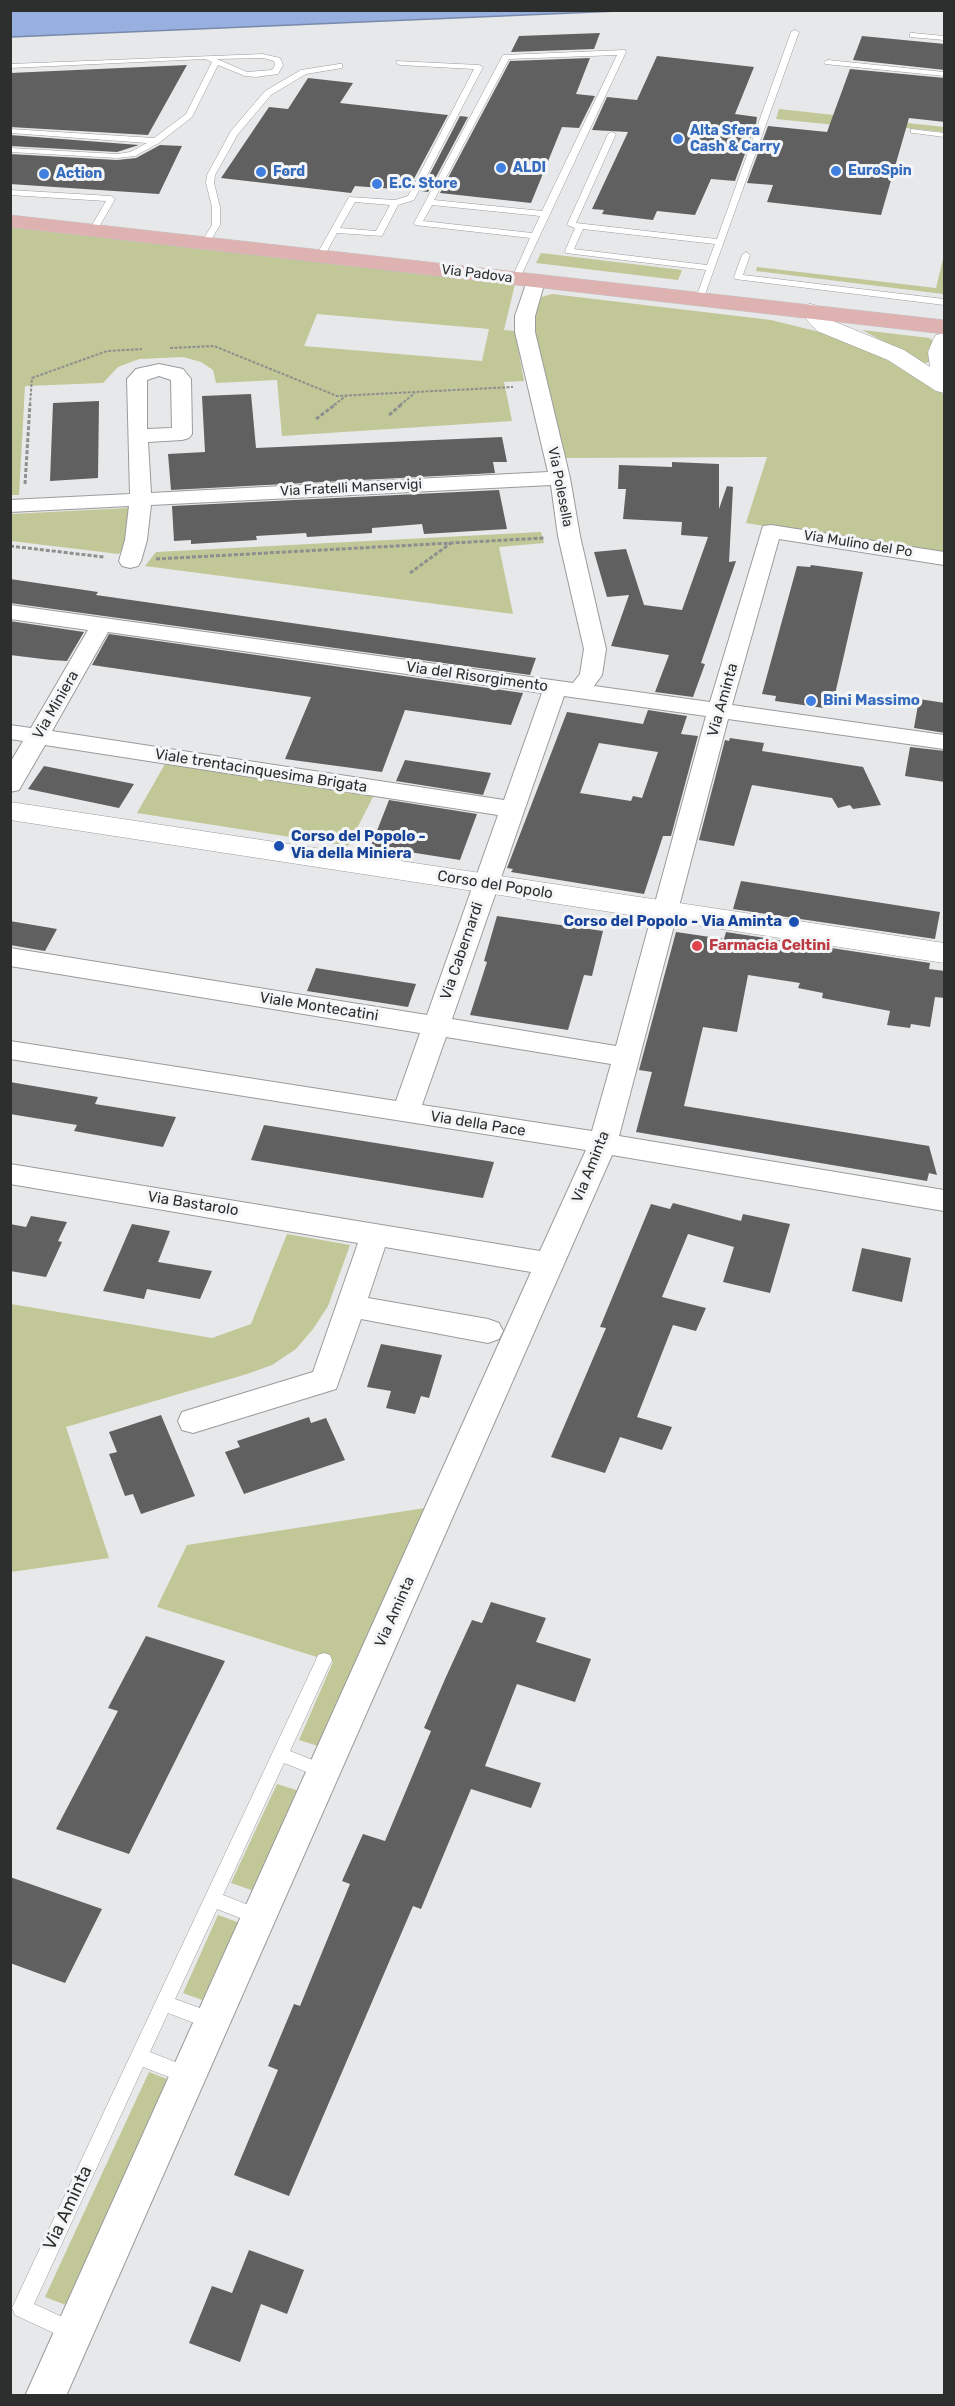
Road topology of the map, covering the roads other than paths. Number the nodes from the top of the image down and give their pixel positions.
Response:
1 (795, 32) dead end
2 (913, 35) dead end
3 (945, 38) edge
4 (206, 57) junction
5 (216, 62) junction
6 (828, 62) dead end
7 (400, 63) dead end
8 (10, 66) edge
9 (339, 66) dead end
10 (945, 74) edge
11 (10, 131) edge
12 (914, 131) dead end
13 (612, 134) dead end
14 (945, 135) edge
15 (156, 141) junction
16 (10, 150) edge
17 (10, 192) edge
18 (429, 201) junction
19 (394, 203) junction
20 (545, 214) junction
21 (10, 221) edge
22 (580, 226) junction
23 (88, 230) junction
24 (336, 230) junction
25 (534, 236) junction
26 (719, 242) junction
27 (205, 243) junction
28 (746, 255) dead end
29 (320, 256) junction
30 (710, 268) junction
31 (526, 279) junction
32 (700, 298) junction
33 (945, 302) edge
34 (810, 311) junction
35 (945, 327) edge
36 (945, 340) edge
37 (945, 375) edge
38 (945, 386) edge
39 (137, 436) dead end
40 (560, 478) junction
41 (141, 498) junction
42 (17, 505) edge
43 (771, 531) joint
44 (945, 558) edge
45 (130, 561) road end
46 (10, 612) edge
47 (102, 624) junction
48 (555, 688) junction
49 (579, 691) junction
50 (719, 710) junction
51 (10, 732) edge
52 (38, 737) junction
53 (945, 742) edge
54 (10, 785) edge
55 (512, 809) junction
56 (10, 811) edge
57 (485, 883) junction
58 (665, 910) junction
59 (945, 954) edge
60 (10, 957) edge
61 (436, 1026) junction
62 (10, 1050) edge
63 (627, 1057) junction
64 (406, 1112) junction
65 (603, 1143) junction
66 (10, 1174) edge
67 (945, 1201) edge
68 (375, 1235) junction
69 (550, 1264) junction
70 (351, 1306) junction
71 (488, 1331) dead end
72 (193, 1421) dead end
73 (324, 1660) dead end
74 (280, 1754) junction
75 (324, 1772) junction
76 (213, 1899) junction
77 (259, 1917) junction
78 (164, 2002) junction
79 (213, 2021) junction
80 (139, 2057) junction
81 (188, 2076) junction
82 (74, 2332) junction
83 (45, 2396) edge

1 - 26 lane
2 - 3 lane
4 - 5 lane
4 - 5 lane
4 - 8 lane
5 - 15 lane
6 - 10 lane
7 - 19 lane
9 - 27 lane
11 - 15 lane
12 - 14 lane
13 - 22 lane
15 - 16 lane
17 - 23 lane
18 - 20 lane
18 - 20 lane
18 - 25 lane
19 - 24 lane
19 - 24 lane
20 - 25 lane
21 - 23 main road, Via Padova
22 - 26 lane
22 - 30 lane
23 - 27 main road, Via Padova
24 - 29 lane
25 - 31 lane
26 - 30 lane
27 - 29 main road, Via Padova
28 - 33 lane
29 - 31 main road, Via Padova
30 - 32 lane
31 - 32 main road, Via Padova
31 - 40 street, Via Polesella
32 - 34 main road, Via Padova
34 - 35 main road, Via Padova
34 - 38 street
36 - 37 street
39 - 41 street
40 - 41 street, Via Fratelli Manservigi
40 - 49 street, Via Polesella
41 - 42 street, Via Fratelli Manservigi
41 - 45 street
43 - 44 street, Via Mulino del Po
43 - 50 street, Via Aminta
46 - 47 street, Via del Risorgimento
47 - 48 street, Via del Risorgimento
47 - 52 street, Via Miniera
48 - 49 street, Via del Risorgimento
48 - 55 street, Via Cabernardi
49 - 50 street, Via del Risorgimento
50 - 53 street, Via del Risorgimento
50 - 58 street, Via Aminta
51 - 52 street, Viale trentacinquesima Brigata
52 - 54 street, Via Miniera
52 - 55 street, Viale trentacinquesima Brigata
55 - 57 street, Via Cabernardi
56 - 57 street, Corso del Popolo
57 - 58 street, Corso del Popolo
57 - 61 street, Via Cabernardi
58 - 59 street, Corso del Popolo
58 - 63 street, Via Aminta
60 - 61 street, Viale Montecatini
61 - 63 street, Viale Montecatini
61 - 64 street, Via Cabernardi
62 - 64 street, Via della Pace
63 - 65 street, Via Aminta
64 - 65 street, Via della Pace
65 - 67 street, Via della Pace
65 - 69 street, Via Aminta
66 - 68 street, Via Bastarolo
68 - 69 street, Via Bastarolo
68 - 70 street
69 - 75 street, Via Aminta
70 - 71 street
70 - 72 street
73 - 74 lane, Via Aminta
74 - 75 lane
74 - 76 lane, Via Aminta
75 - 77 street, Via Aminta
76 - 77 lane
76 - 78 lane, Via Aminta
77 - 79 street, Via Aminta
78 - 79 lane
78 - 80 lane, Via Aminta
79 - 81 street, Via Aminta
80 - 81 lane
80 - 82 lane, Via Aminta
81 - 82 street, Via Aminta
82 - 83 street, Via Aminta

